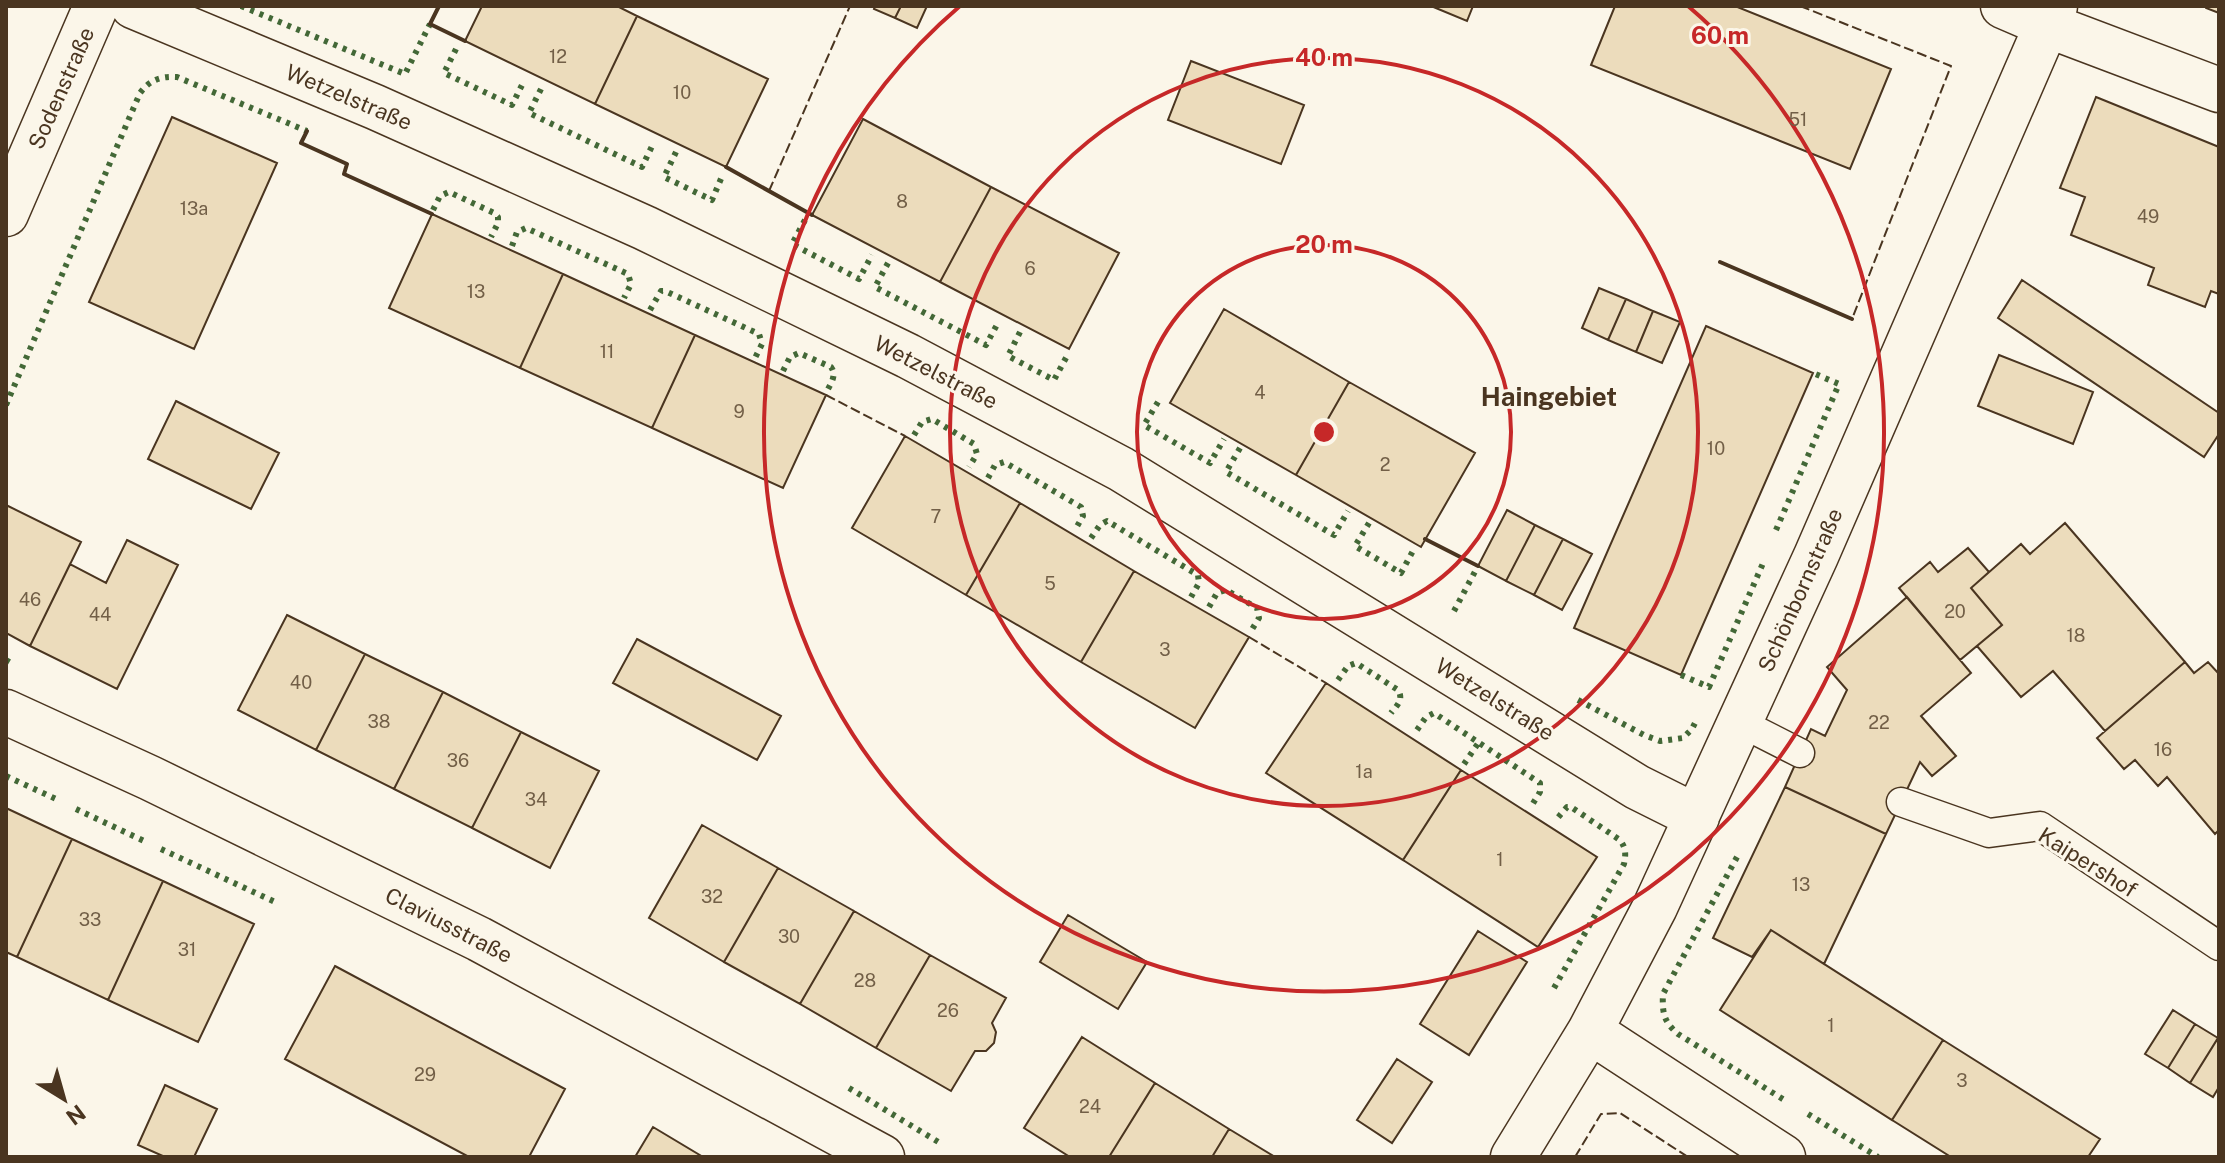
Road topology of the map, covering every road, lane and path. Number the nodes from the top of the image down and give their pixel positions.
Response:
1 (96, 6) edge
2 (133, 6) edge
3 (2003, 6) edge
4 (2051, 15) edge
5 (2219, 90) edge
6 (6, 214) edge
7 (6, 712) edge
8 (1741, 723) junction
9 (1800, 753) dead end
10 (1901, 802) dead end
11 (1697, 817) junction
12 (2219, 946) edge
13 (1590, 1031) junction
14 (882, 1157) edge
15 (1513, 1157) edge
16 (1783, 1157) edge

1 - 6 street, Sodenstraße
2 - 11 street, Wetzelstraße
3 - 4 street
4 - 5 street
4 - 8 street, Schönbornstraße
7 - 14 street, Claviusstraße
8 - 9 lane
8 - 11 street, Schönbornstraße
10 - 12 lane, Kaipershof
11 - 13 street, Schönbornstraße
13 - 15 street, Schönbornstraße
13 - 16 street

